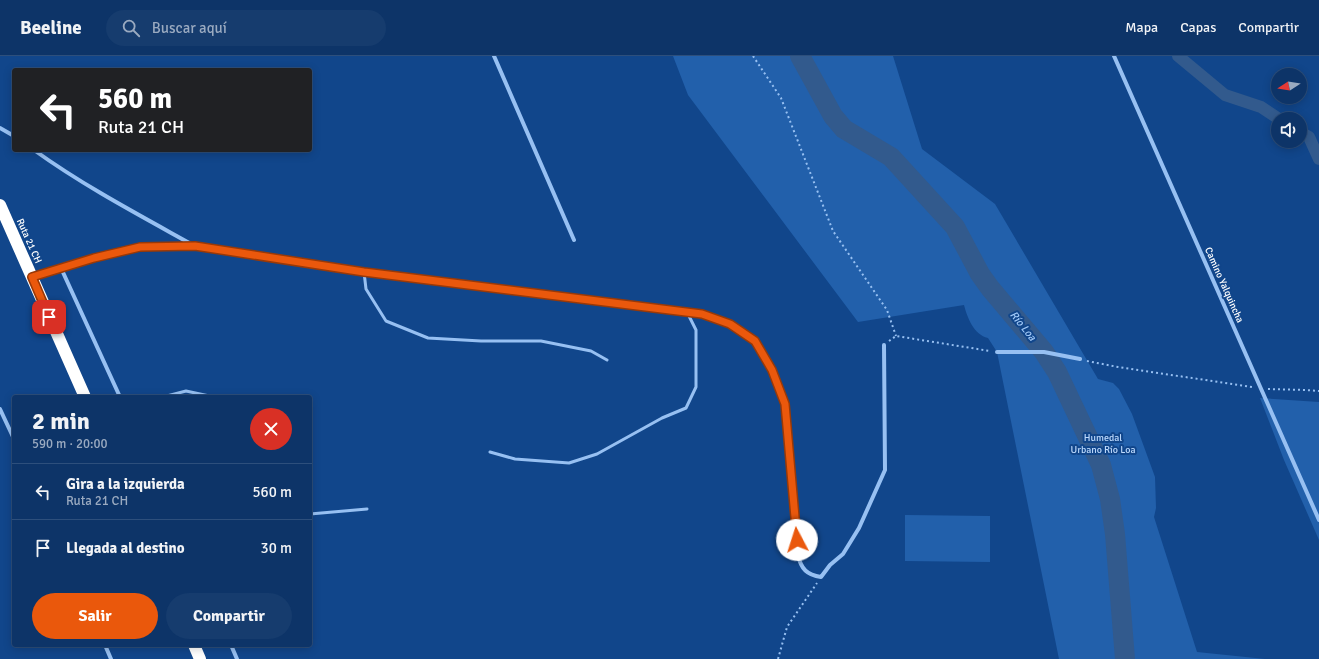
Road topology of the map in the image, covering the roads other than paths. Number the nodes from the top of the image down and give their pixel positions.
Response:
1 (494, 56) edge
2 (1114, 56) edge
3 (0, 128) edge
4 (12, 135) edge
5 (37, 152) edge
6 (0, 205) edge
7 (574, 240) dead end
8 (195, 246) junction
9 (60, 268) junction
10 (364, 272) junction
11 (32, 277) junction
12 (687, 312) junction
13 (884, 345) road end
14 (997, 352) road end
15 (1080, 359) road end
16 (607, 360) dead end
17 (84, 395) edge
18 (119, 395) edge
19 (171, 395) edge
20 (205, 395) edge
21 (0, 409) edge
22 (12, 435) edge
23 (490, 452) dead end
24 (367, 509) dead end
25 (312, 514) edge
26 (1319, 520) edge
27 (106, 647) edge
28 (195, 647) edge
29 (232, 647) edge
30 (111, 659) edge
31 (200, 659) edge
32 (237, 659) edge

1 - 7 street
2 - 26 street, Camino Yalquincha
3 - 4 street
5 - 8 street
6 - 11 highway, Ruta 21 CH
8 - 9 street
8 - 10 street
9 - 11 street
9 - 18 street
10 - 12 street
10 - 16 lane
11 - 17 highway, Ruta 21 CH
12 - 13 street
12 - 23 lane
14 - 15 street
19 - 20 lane
21 - 22 street
24 - 25 lane
27 - 30 street
28 - 31 highway
29 - 32 street

